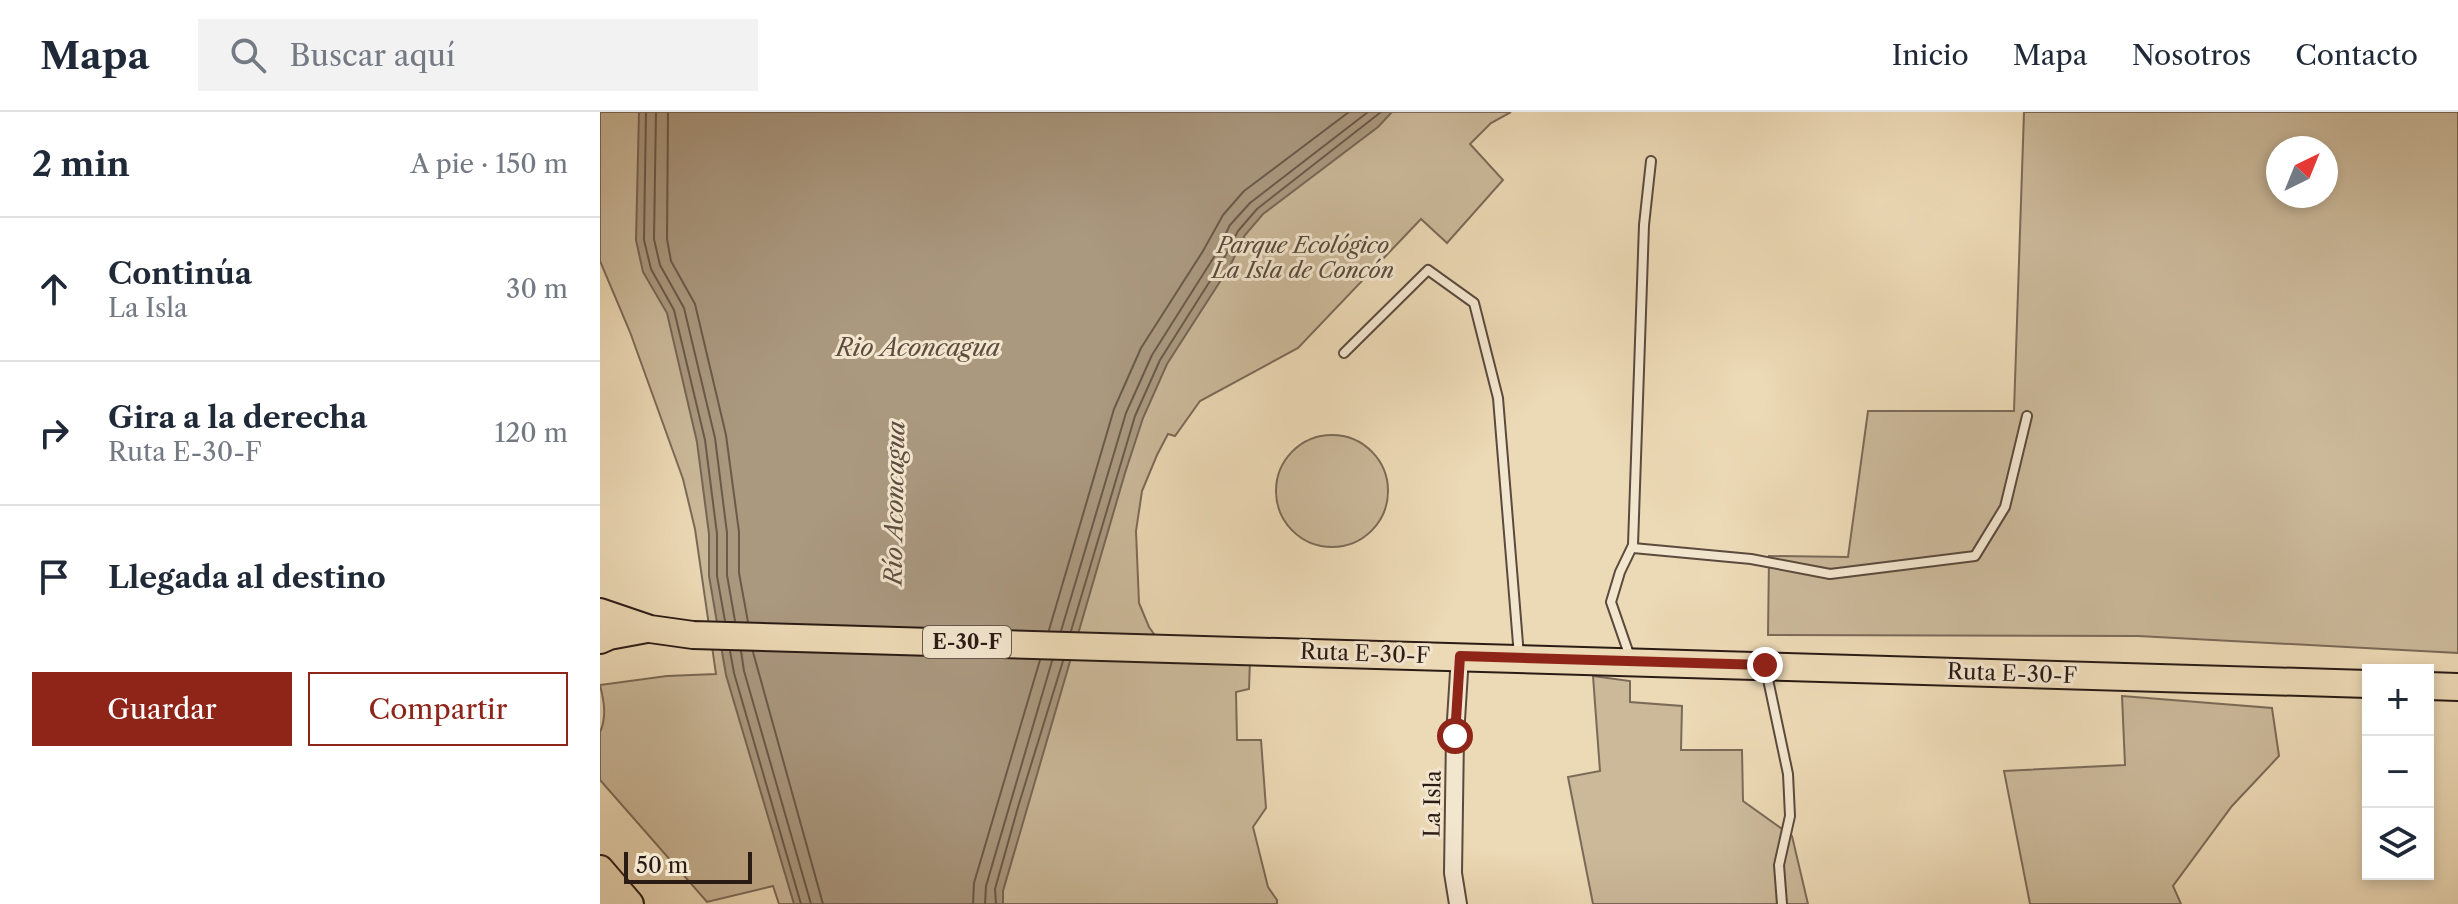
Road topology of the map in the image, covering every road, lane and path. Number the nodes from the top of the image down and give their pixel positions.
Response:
1 (1651, 161) dead end
2 (1344, 353) dead end
3 (2027, 416) dead end
4 (1633, 548) junction
5 (600, 612) edge
6 (650, 629) junction
7 (600, 640) edge
8 (1460, 656) junction
9 (1519, 658) junction
10 (1631, 661) junction
11 (1765, 665) junction
12 (2362, 684) edge
13 (2434, 686) edge
14 (2458, 687) edge
15 (600, 869) edge
16 (600, 899) edge
17 (604, 904) edge
18 (630, 904) edge
19 (1458, 904) edge
20 (1782, 904) edge

1 - 4 lane
2 - 9 lane
3 - 4 lane
4 - 10 lane
5 - 6 main road, Ruta E-30-F / E-30-F
6 - 7 main road, Ruta E-30-F / E-30-F
6 - 8 main road, Ruta E-30-F / E-30-F
8 - 9 main road, Ruta E-30-F / E-30-F
8 - 19 street, La Isla
9 - 10 main road, Ruta E-30-F / E-30-F
10 - 11 main road, Ruta E-30-F / E-30-F
11 - 12 main road, Ruta E-30-F / E-30-F
11 - 20 lane
13 - 14 main road
15 - 18 main road
16 - 17 main road

